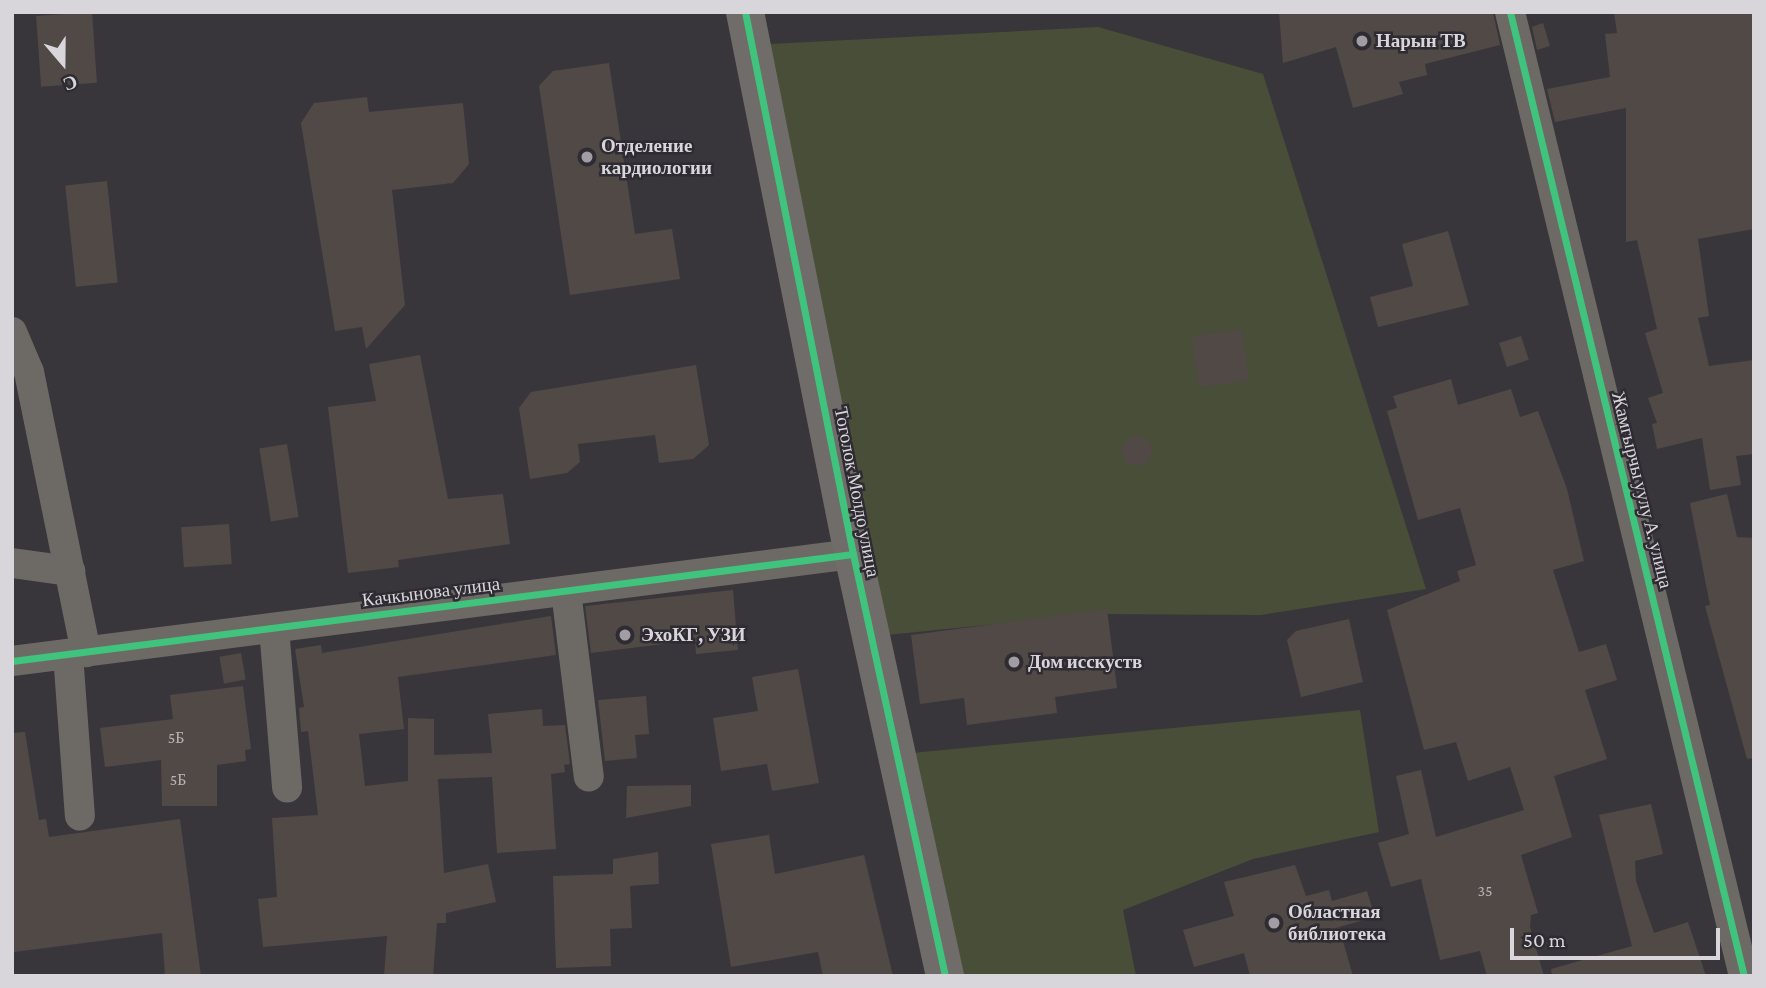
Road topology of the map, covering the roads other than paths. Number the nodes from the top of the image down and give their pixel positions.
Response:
1 (745, 12) edge
2 (1510, 12) edge
3 (12, 332) edge
4 (853, 554) junction
5 (12, 563) edge
6 (70, 571) junction
7 (566, 591) junction
8 (274, 628) junction
9 (77, 653) junction
10 (12, 662) edge
11 (589, 777) dead end
12 (287, 787) dead end
13 (80, 816) dead end
14 (945, 976) edge
15 (1744, 976) edge

1 - 4 street, Тоголок Молдо улица
2 - 15 street, Жамгырчы уулу А. улица
3 - 6 street
4 - 7 street, Качкынова улица
4 - 14 street, Тоголок Молдо улица
5 - 6 street
6 - 9 street
7 - 8 street, Качкынова улица
7 - 11 street
8 - 9 street, Качкынова улица
8 - 12 street
9 - 10 street, Качкынова улица
9 - 13 street

